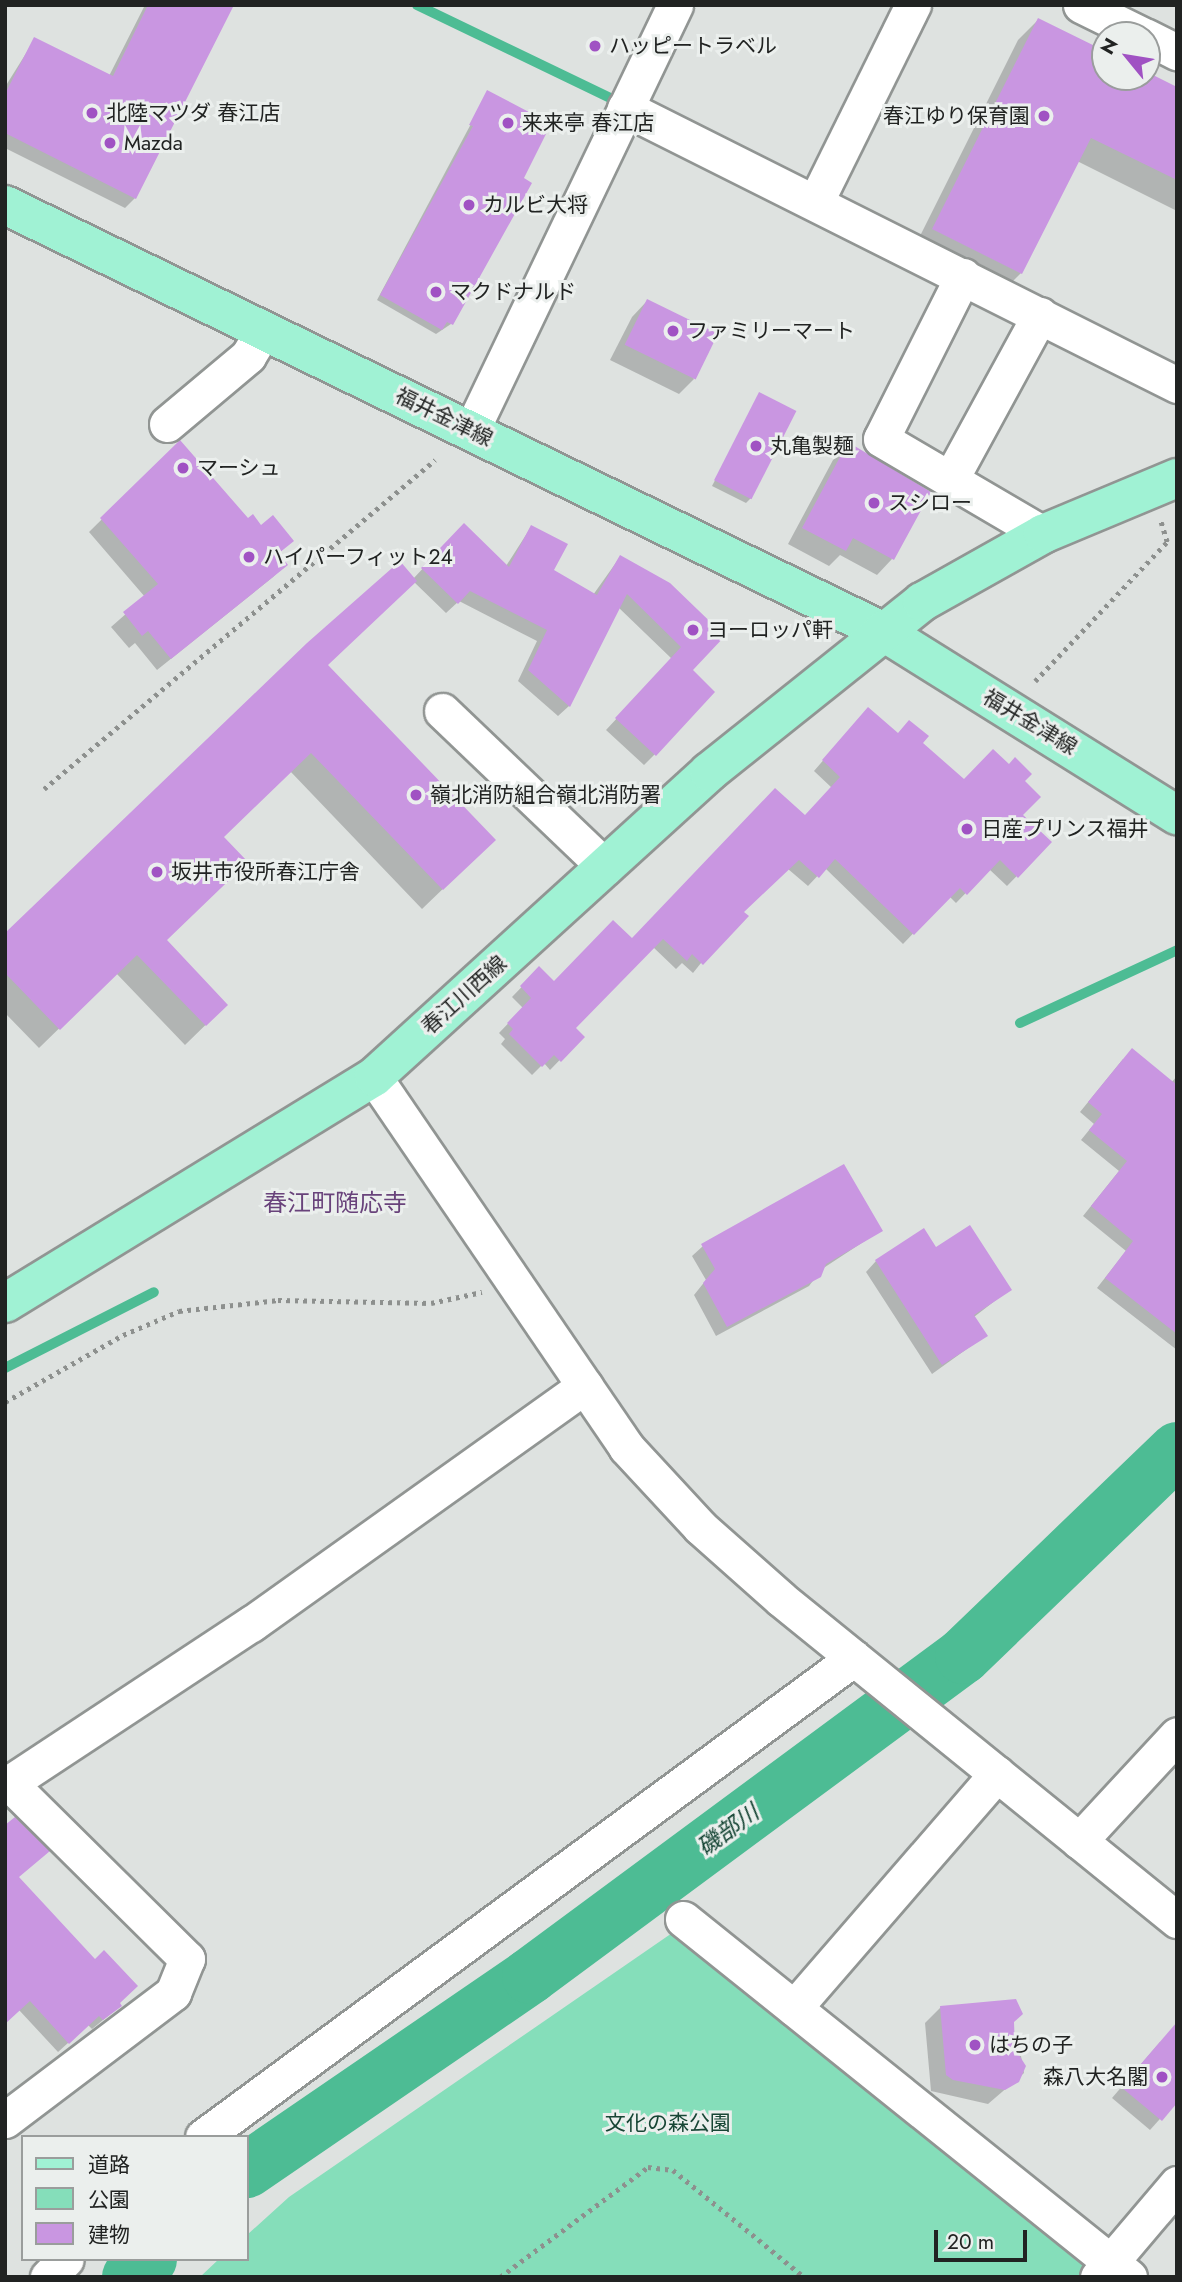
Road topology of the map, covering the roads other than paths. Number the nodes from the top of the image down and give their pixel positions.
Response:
1 (675, 5) edge
2 (913, 5) edge
3 (1081, 5) edge
4 (1114, 21) edge
5 (1161, 44) edge
6 (1177, 52) edge
7 (625, 108) junction
8 (816, 201) junction
9 (5, 205) edge
10 (963, 276) junction
11 (1040, 315) junction
12 (263, 331) junction
13 (1177, 384) edge
14 (167, 424) dead end
15 (471, 431) junction
16 (950, 480) junction
17 (1164, 483) edge
18 (1043, 534) junction
19 (882, 631) junction
20 (442, 711) dead end
21 (1177, 815) edge
22 (605, 867) junction
23 (374, 1077) junction
24 (5, 1303) edge
25 (585, 1386) junction
26 (854, 1658) junction
27 (1177, 1735) edge
28 (997, 1774) junction
29 (7, 1785) edge
30 (1079, 1841) junction
31 (682, 1919) dead end
32 (1177, 1920) edge
33 (794, 2008) junction
34 (5, 2120) edge
35 (206, 2135) edge
36 (1177, 2184) edge
37 (64, 2261) edge
38 (1112, 2272) edge
39 (48, 2277) edge

1 - 7 street
2 - 8 street
3 - 4 street
5 - 6 street
7 - 8 street
7 - 15 street
8 - 10 street
9 - 12 main road, 福井金津線
10 - 11 street
10 - 16 street
11 - 13 street
11 - 16 street
12 - 14 street
12 - 15 main road, 福井金津線
15 - 19 main road, 福井金津線
16 - 18 street
17 - 18 main road
18 - 19 main road
19 - 21 main road, 福井金津線
19 - 22 main road, 春江川西線
20 - 22 street
22 - 23 main road, 春江川西線
23 - 24 main road, 春江川西線
23 - 25 street
25 - 26 street
25 - 29 street
26 - 28 street
26 - 35 street
27 - 30 street
28 - 30 street
28 - 33 street
29 - 34 street
30 - 32 street
31 - 33 street
33 - 38 street
36 - 38 street
37 - 39 street

